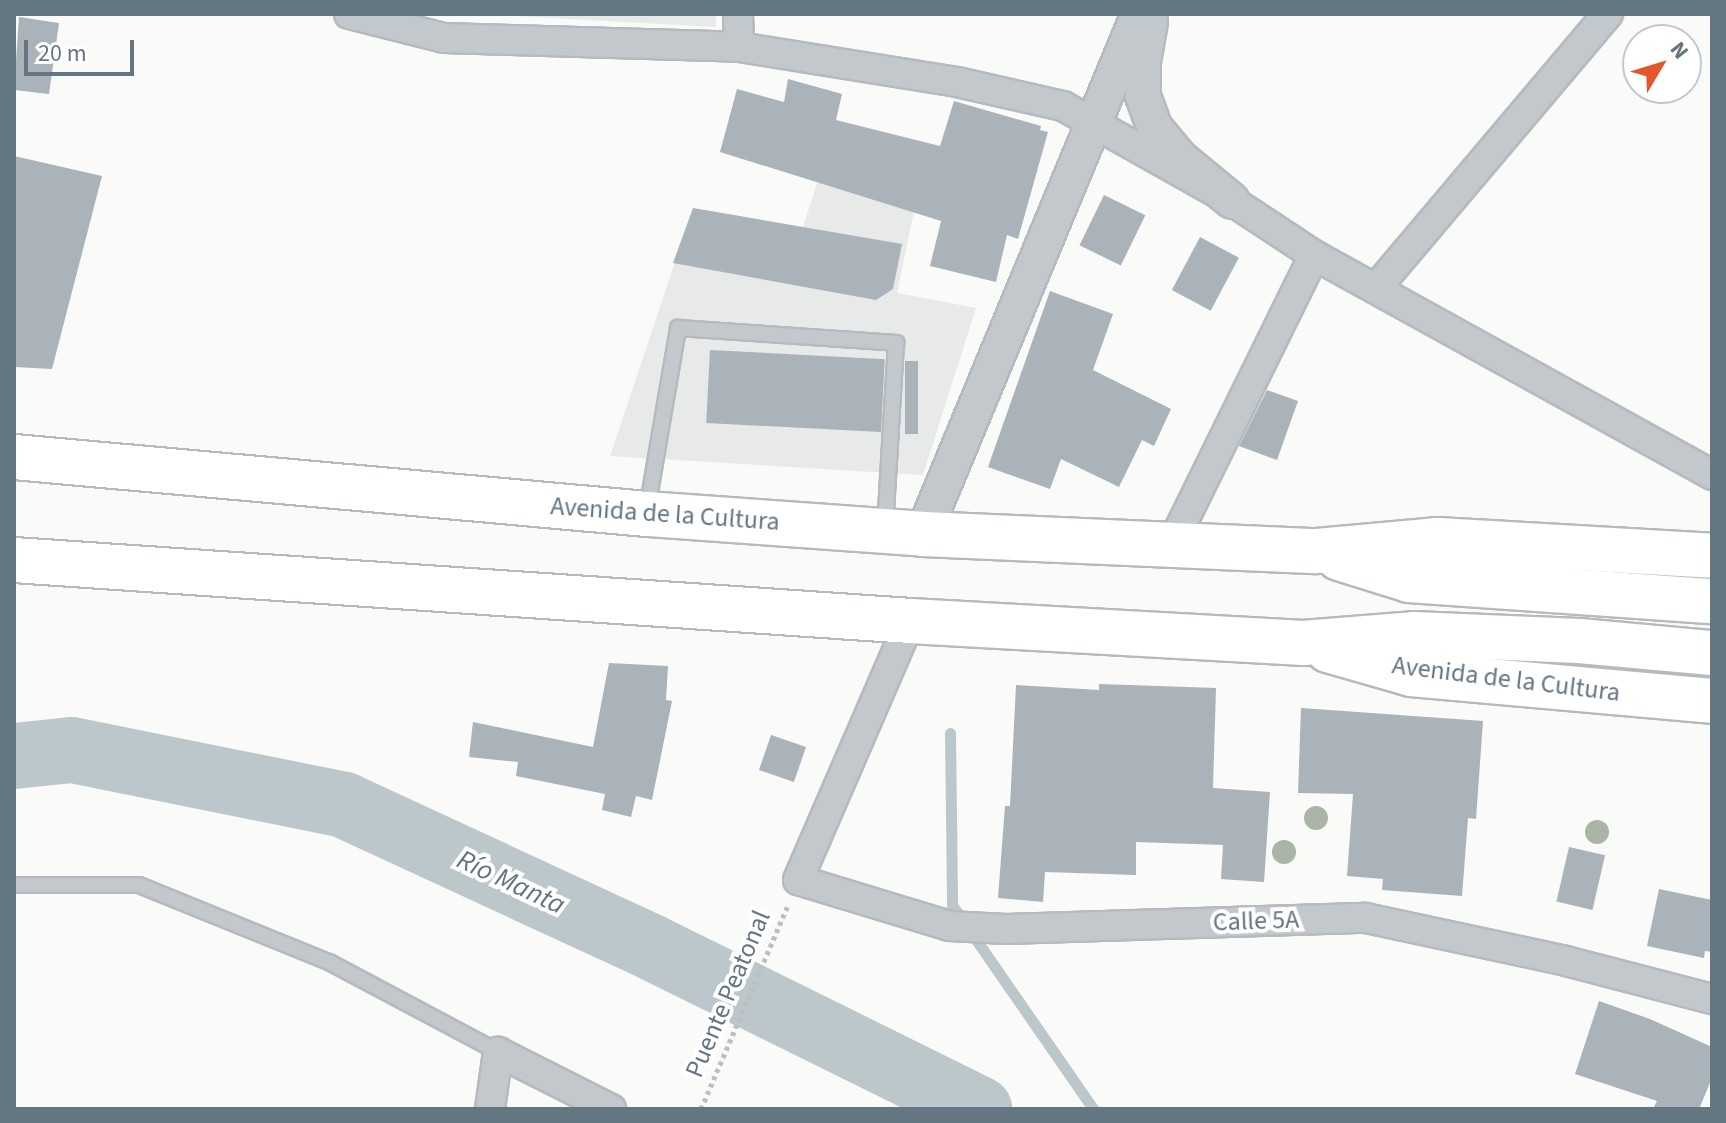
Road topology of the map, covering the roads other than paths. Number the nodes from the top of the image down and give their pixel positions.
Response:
1 (349, 14) edge
2 (738, 14) edge
3 (1139, 14) edge
4 (1151, 14) edge
5 (1608, 14) edge
6 (739, 47) junction
7 (1094, 122) junction
8 (1232, 201) junction
9 (1314, 255) junction
10 (1377, 287) junction
11 (14, 457) edge
12 (1712, 475) edge
13 (647, 514) junction
14 (904, 532) junction
15 (1171, 546) junction
16 (1317, 551) junction
17 (1712, 556) edge
18 (14, 560) edge
19 (1712, 601) edge
20 (910, 621) junction
21 (1303, 643) junction
22 (1712, 653) edge
23 (1712, 701) edge
24 (14, 885) edge
25 (1712, 999) edge
26 (498, 1052) junction
27 (490, 1109) edge
28 (611, 1109) edge

1 - 6 street
2 - 6 street
3 - 7 street
4 - 8 street
5 - 10 street
6 - 7 street
7 - 8 street
7 - 14 street
8 - 9 street
9 - 10 street
9 - 15 street
10 - 12 street
11 - 13 main road, Avenida de la Cultura
13 - 14 main road, Avenida de la Cultura
13 - 14 lane
14 - 15 main road, Avenida de la Cultura
15 - 16 main road, Avenida de la Cultura
16 - 17 main road, Avenida de la Cultura
16 - 19 main road, Avenida de la Cultura
18 - 20 main road, Avenida de la Cultura
20 - 21 main road, Avenida de la Cultura
20 - 25 street, Calle 5A
21 - 22 main road, Avenida de la Cultura
21 - 23 main road, Avenida de la Cultura
24 - 26 lane
26 - 27 street
26 - 28 street

